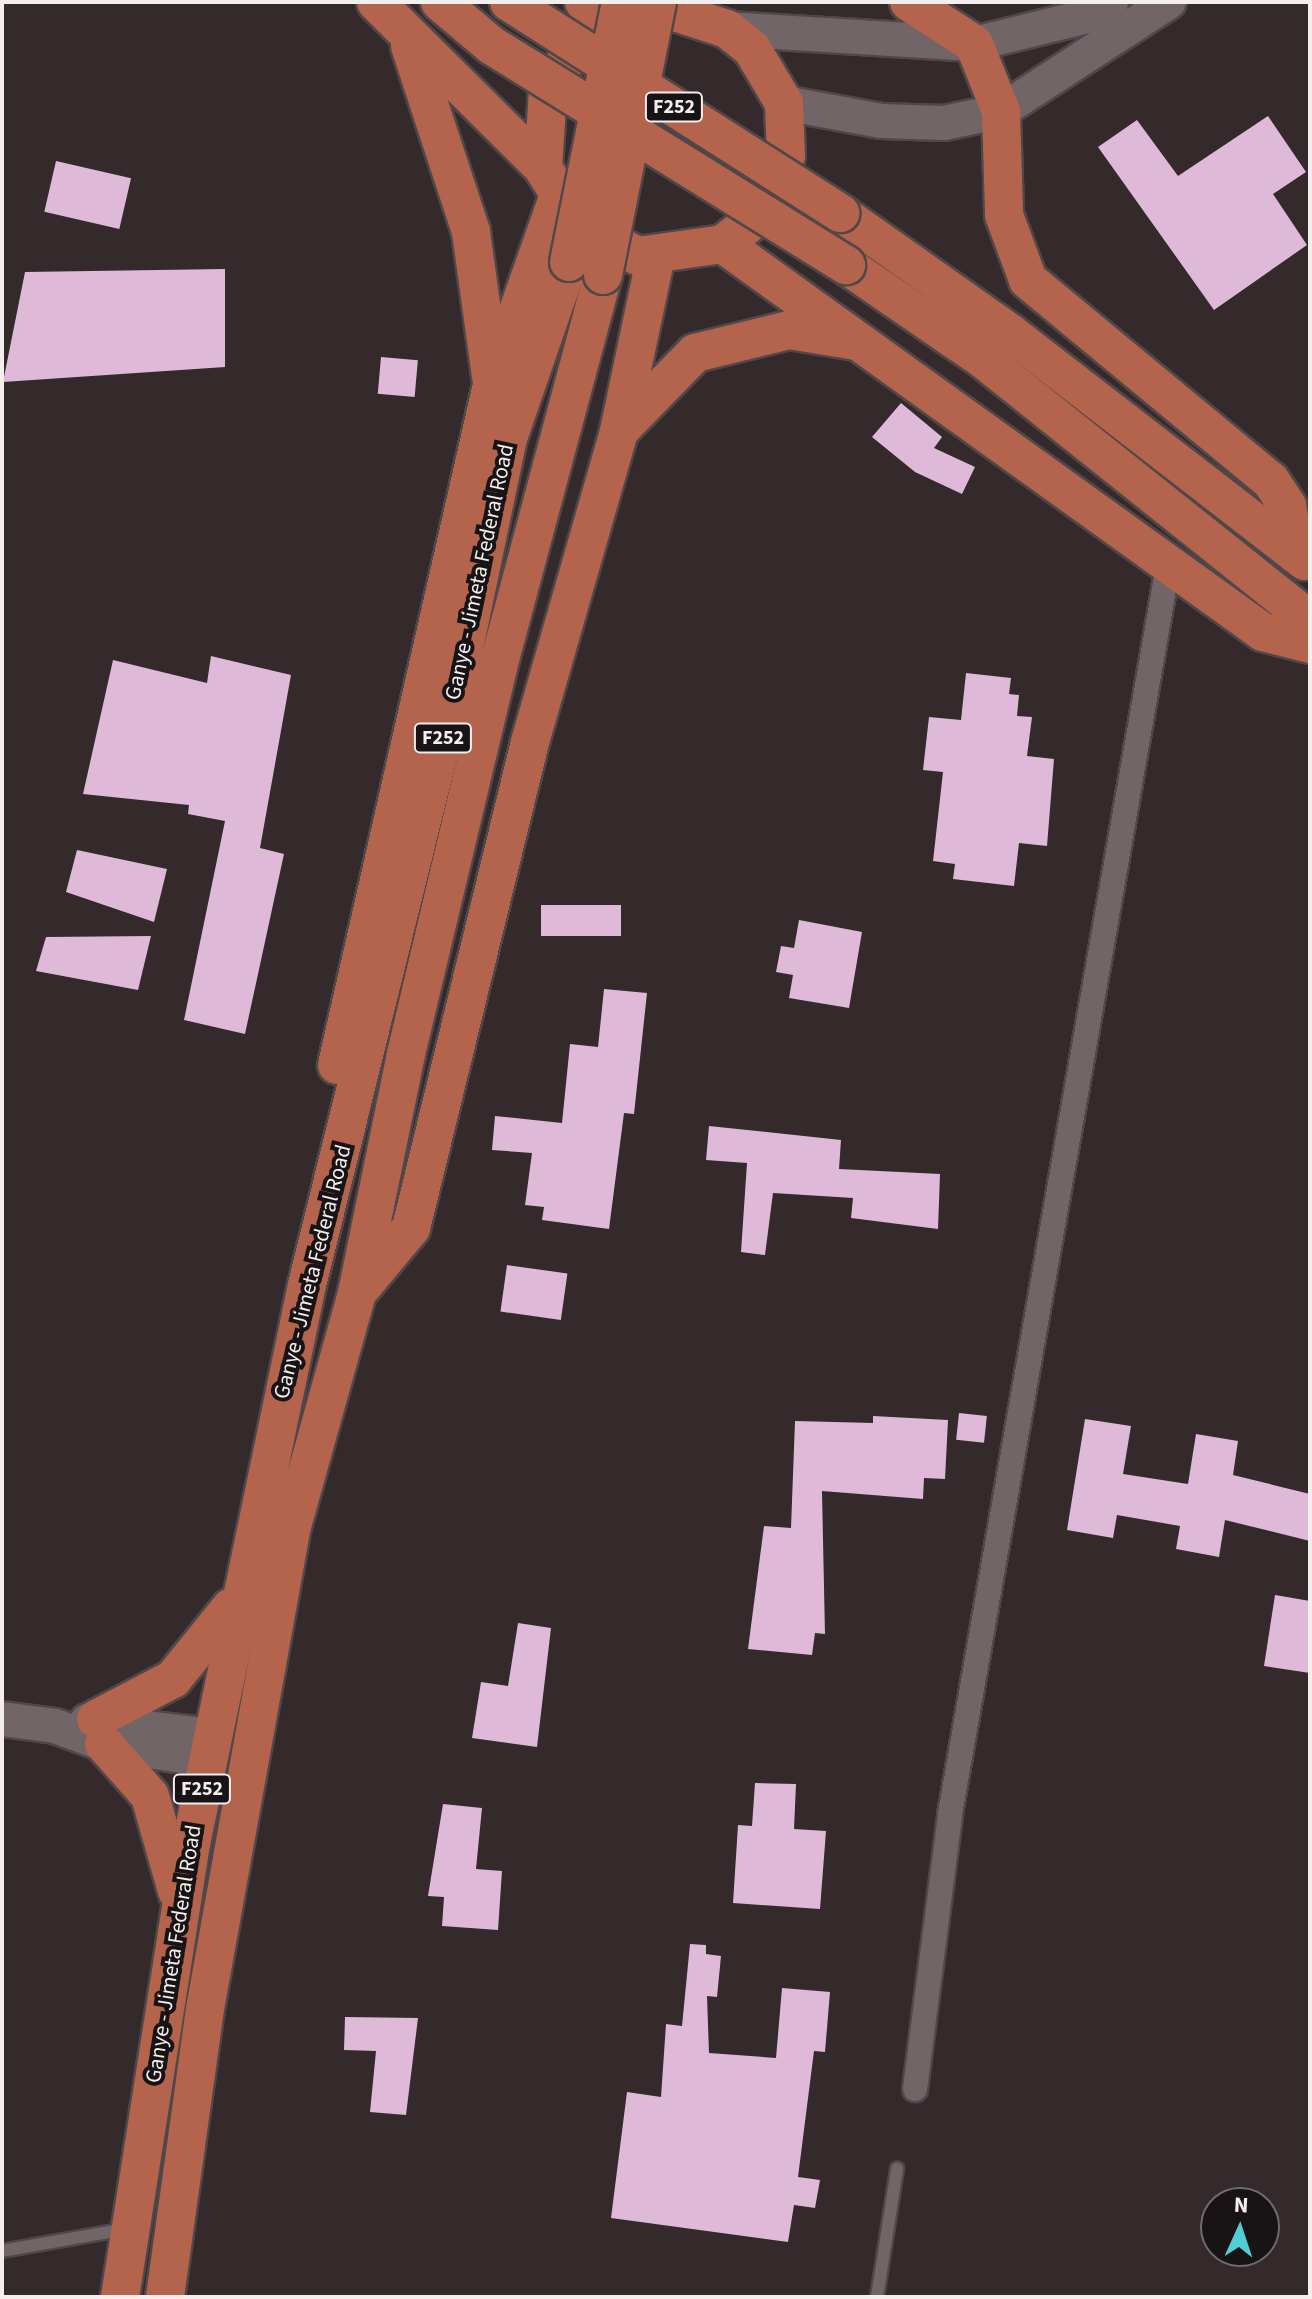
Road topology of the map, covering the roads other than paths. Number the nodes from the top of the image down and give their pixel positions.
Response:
1 (376, 2) edge
2 (440, 2) edge
3 (509, 2) edge
4 (909, 2) edge
5 (1111, 2) edge
6 (1169, 2) edge
7 (621, 8) edge
8 (708, 16) edge
9 (407, 39) junction
10 (974, 44) junction
11 (784, 103) junction
12 (1001, 111) junction
13 (550, 184) junction
14 (723, 244) junction
15 (656, 256) junction
16 (586, 268) junction
17 (869, 344) junction
18 (492, 385) junction
19 (619, 431) junction
20 (1303, 560) edge
21 (1169, 561) junction
22 (1310, 620) edge
23 (1310, 644) edge
24 (307, 1285) junction
25 (357, 1293) junction
26 (241, 1591) junction
27 (2, 1719) edge
28 (100, 1731) junction
29 (211, 1748) junction
30 (180, 1906) junction
31 (915, 2089) dead end
32 (897, 2169) dead end
33 (129, 2229) junction
34 (2, 2251) edge
35 (120, 2297) edge
36 (165, 2297) edge
37 (877, 2297) edge

1 - 9 main road
2 - 22 main road, F252, bridge
3 - 20 main road, F252, bridge
4 - 10 main road
5 - 10 main road
6 - 12 main road
7 - 8 main road
7 - 13 main road
7 - 16 main road, bridge
8 - 10 main road
8 - 11 main road
9 - 13 main road
9 - 18 main road
10 - 12 main road
11 - 12 main road
11 - 14 main road
12 - 20 main road
13 - 15 main road
13 - 18 main road
14 - 15 main road
14 - 17 main road
15 - 19 main road
16 - 24 main road, Ganye - Jimeta Federal Road / F252
16 - 25 main road, Ganye - Jimeta Federal Road / F252
17 - 19 main road
17 - 21 main road
18 - 24 main road
19 - 25 main road
21 - 23 main road
21 - 31 street
24 - 26 main road, Ganye - Jimeta Federal Road / F252
25 - 36 main road, Ganye - Jimeta Federal Road / F252
26 - 28 main road
26 - 29 main road, Ganye - Jimeta Federal Road / F252
27 - 28 main road
28 - 29 main road
28 - 30 main road
29 - 30 main road, Ganye - Jimeta Federal Road / F252
30 - 33 main road, Ganye - Jimeta Federal Road / F252
32 - 37 lane
33 - 34 lane
33 - 35 main road, Ganye - Jimeta Federal Road / F252

